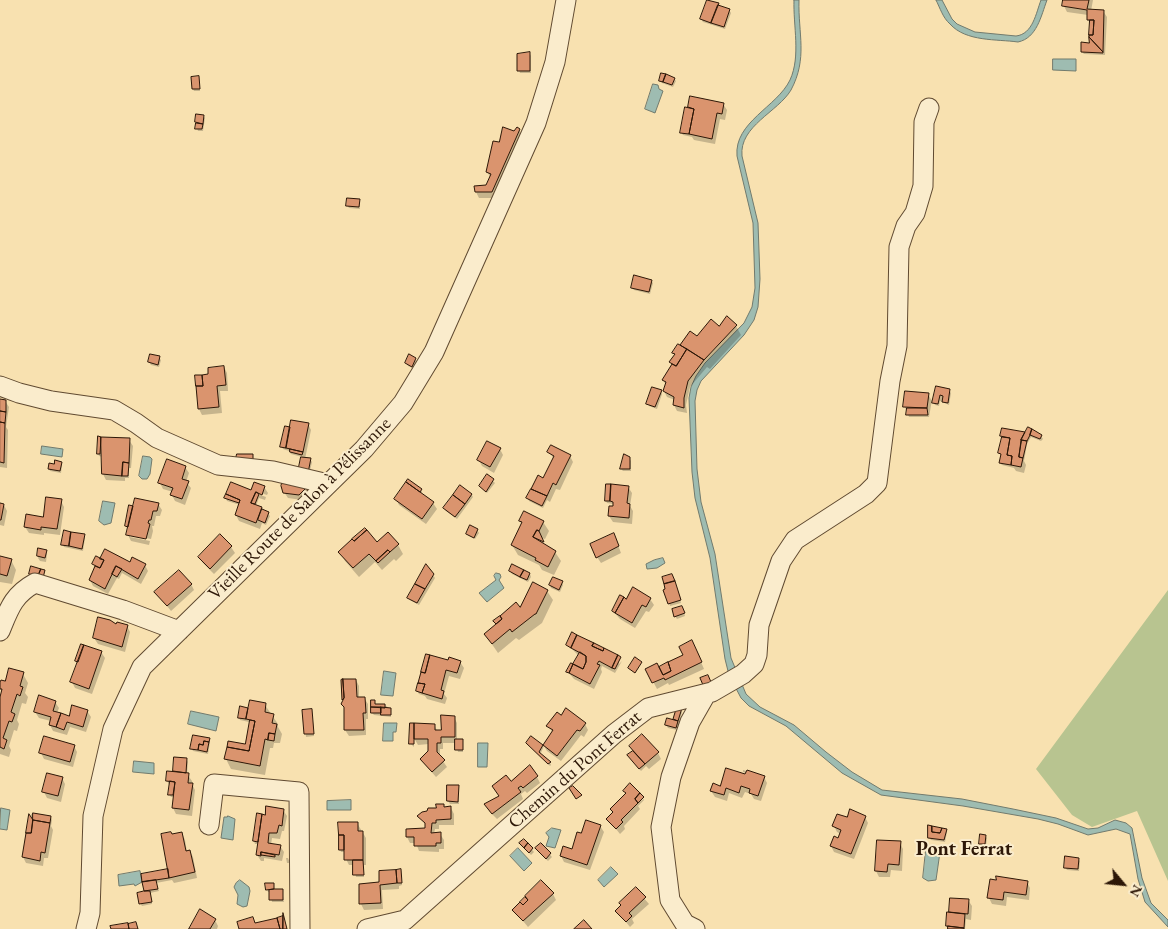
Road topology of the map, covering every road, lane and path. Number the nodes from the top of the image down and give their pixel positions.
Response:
1 (566, 0) edge
2 (929, 108) dead end
3 (0, 386) edge
4 (328, 484) junction
5 (0, 631) edge
6 (179, 631) junction
7 (706, 694) junction
8 (209, 825) dead end
9 (86, 929) edge
10 (300, 929) edge
11 (367, 929) edge
12 (695, 929) edge

1 - 4 street, Vieille Route de Salon à Pélissanne
2 - 7 street, Chemin du Pont Ferrat
3 - 4 street
4 - 6 street, Vieille Route de Salon à Pélissanne
5 - 6 street
6 - 9 street, Vieille Route de Salon à Pélissanne
7 - 11 street, Chemin du Pont Ferrat
7 - 12 street
8 - 10 street

